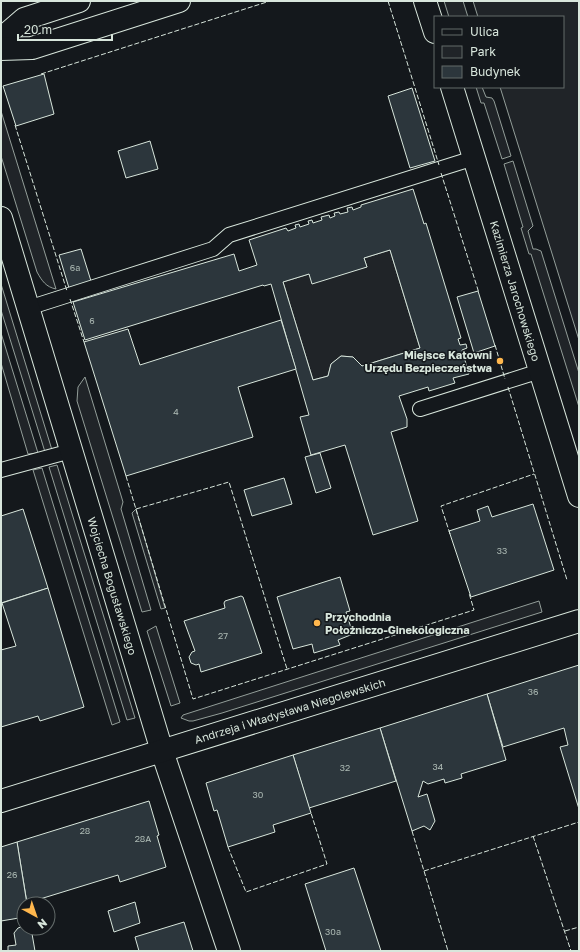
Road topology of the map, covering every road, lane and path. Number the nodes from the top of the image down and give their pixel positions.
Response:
1 (79, 1) edge
2 (179, 1) edge
3 (425, 1) edge
4 (434, 29) edge
5 (1, 39) edge
6 (1, 49) edge
7 (452, 88) edge
8 (474, 158) junction
9 (1, 218) edge
10 (28, 308) junction
11 (540, 371) junction
12 (420, 410) dead end
13 (71, 451) junction
14 (1, 470) edge
15 (579, 496) edge
16 (579, 621) edge
17 (162, 751) junction
18 (1, 800) edge
19 (229, 951) edge

1 - 5 street
2 - 6 street
3 - 4 street
7 - 8 street, Kazimierza Jarochowskiego
8 - 10 lane
8 - 11 street, Kazimierza Jarochowskiego
9 - 10 street, Wojciecha Bogusławskiego
10 - 13 street, Wojciecha Bogusławskiego
11 - 12 lane
11 - 15 street, Kazimierza Jarochowskiego
13 - 14 lane
13 - 17 street, Wojciecha Bogusławskiego
16 - 17 street, Andrzeja i Władysława Niegolewskich
17 - 18 street, Andrzeja i Władysława Niegolewskich
17 - 19 street, Wojciecha Bogusławskiego

